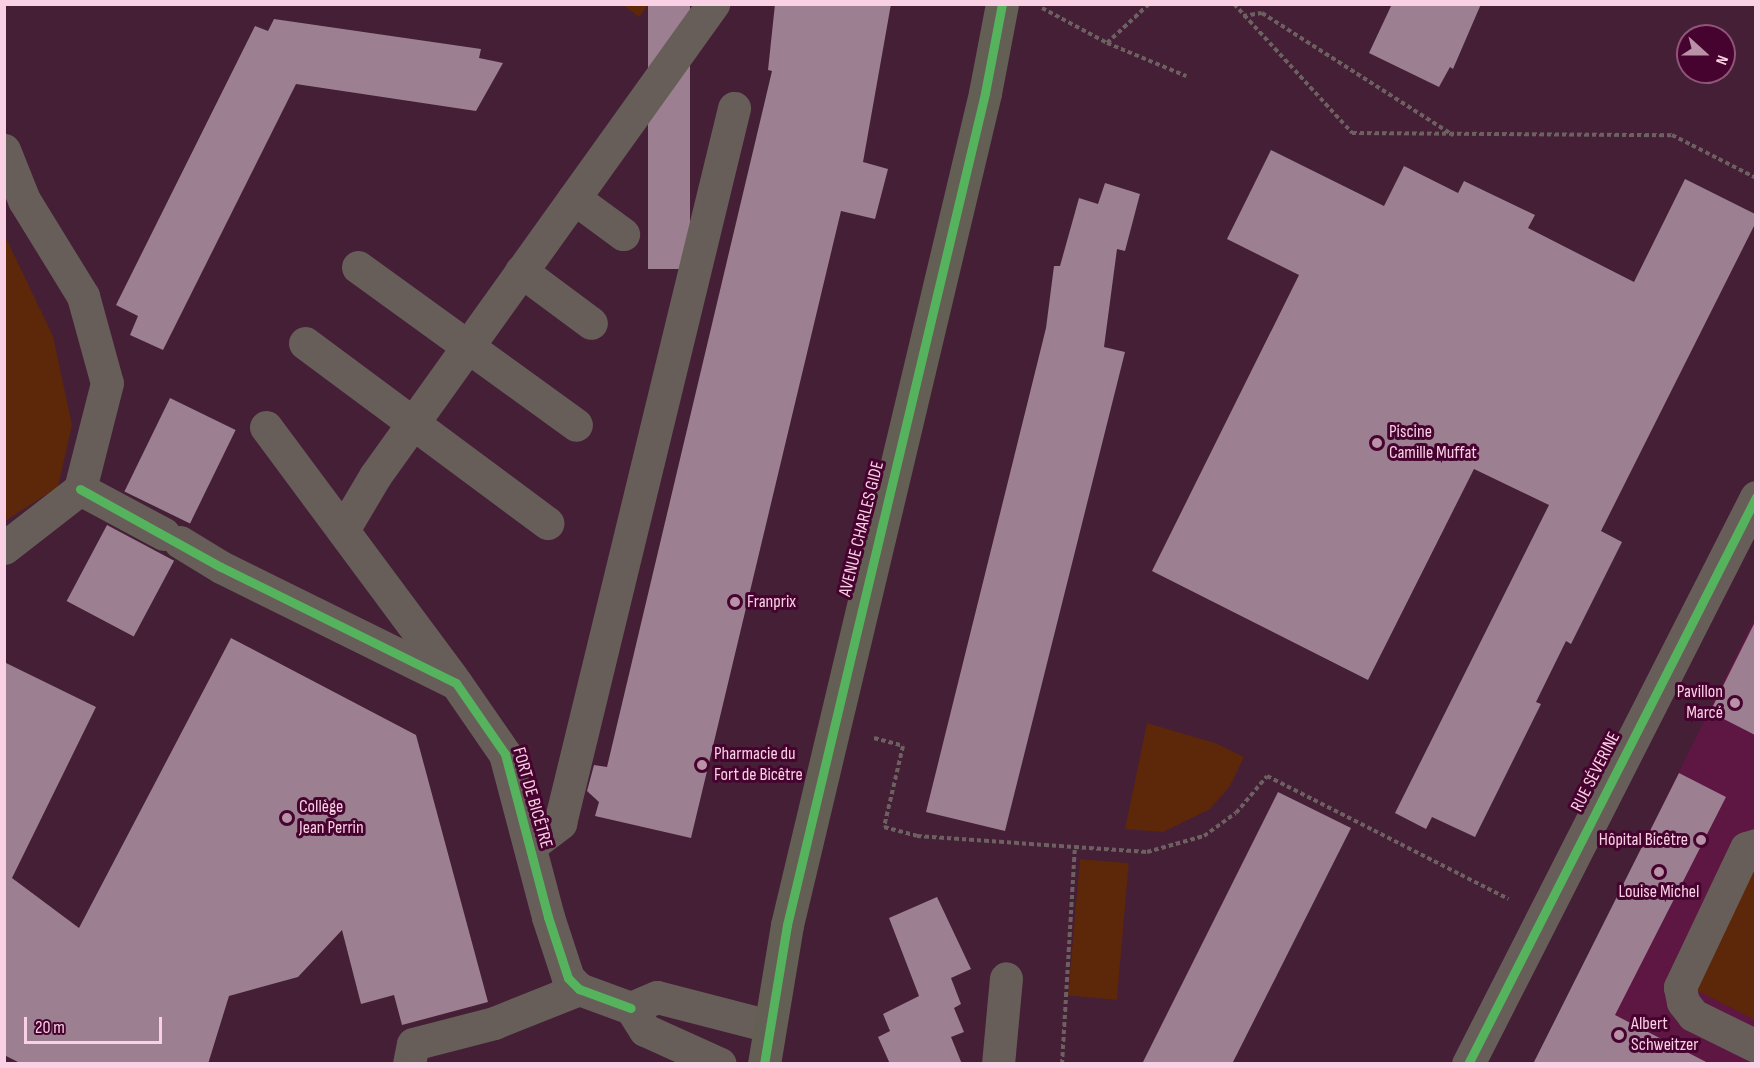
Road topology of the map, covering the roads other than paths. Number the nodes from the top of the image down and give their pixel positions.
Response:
1 (713, 4) edge
2 (1002, 4) edge
3 (734, 108) dead end
4 (4, 150) edge
5 (574, 198) junction
6 (623, 234) dead end
7 (358, 267) dead end
8 (521, 271) junction
9 (591, 323) dead end
10 (305, 343) dead end
11 (467, 348) junction
12 (412, 424) junction
13 (576, 425) dead end
14 (266, 427) dead end
15 (80, 489) junction
16 (1755, 497) edge
17 (548, 523) dead end
18 (343, 530) junction
19 (4, 548) edge
20 (456, 682) junction
21 (1755, 845) edge
22 (530, 846) junction
23 (1006, 978) dead end
24 (579, 989) junction
25 (631, 1008) junction
26 (769, 1026) junction
27 (1755, 1046) edge
28 (409, 1064) edge
29 (720, 1064) edge
30 (764, 1064) edge
31 (998, 1064) edge
32 (1468, 1064) edge

1 - 5 street
2 - 26 main road, AVENUE CHARLES GIDE
3 - 22 street
4 - 15 street
5 - 6 street
5 - 8 street
7 - 11 street
8 - 9 street
8 - 11 street
10 - 12 street
11 - 12 street
11 - 13 street
12 - 17 street
12 - 18 street
14 - 18 street
15 - 19 street
15 - 20 street, FORT DE BICÊTRE
16 - 32 street, RUE SÉVERINE
18 - 20 street
20 - 22 street, FORT DE BICÊTRE
21 - 27 street
22 - 24 street, FORT DE BICÊTRE
23 - 31 street
24 - 25 street
24 - 28 street
25 - 26 street
25 - 29 street
26 - 30 main road, AVENUE CHARLES GIDE

